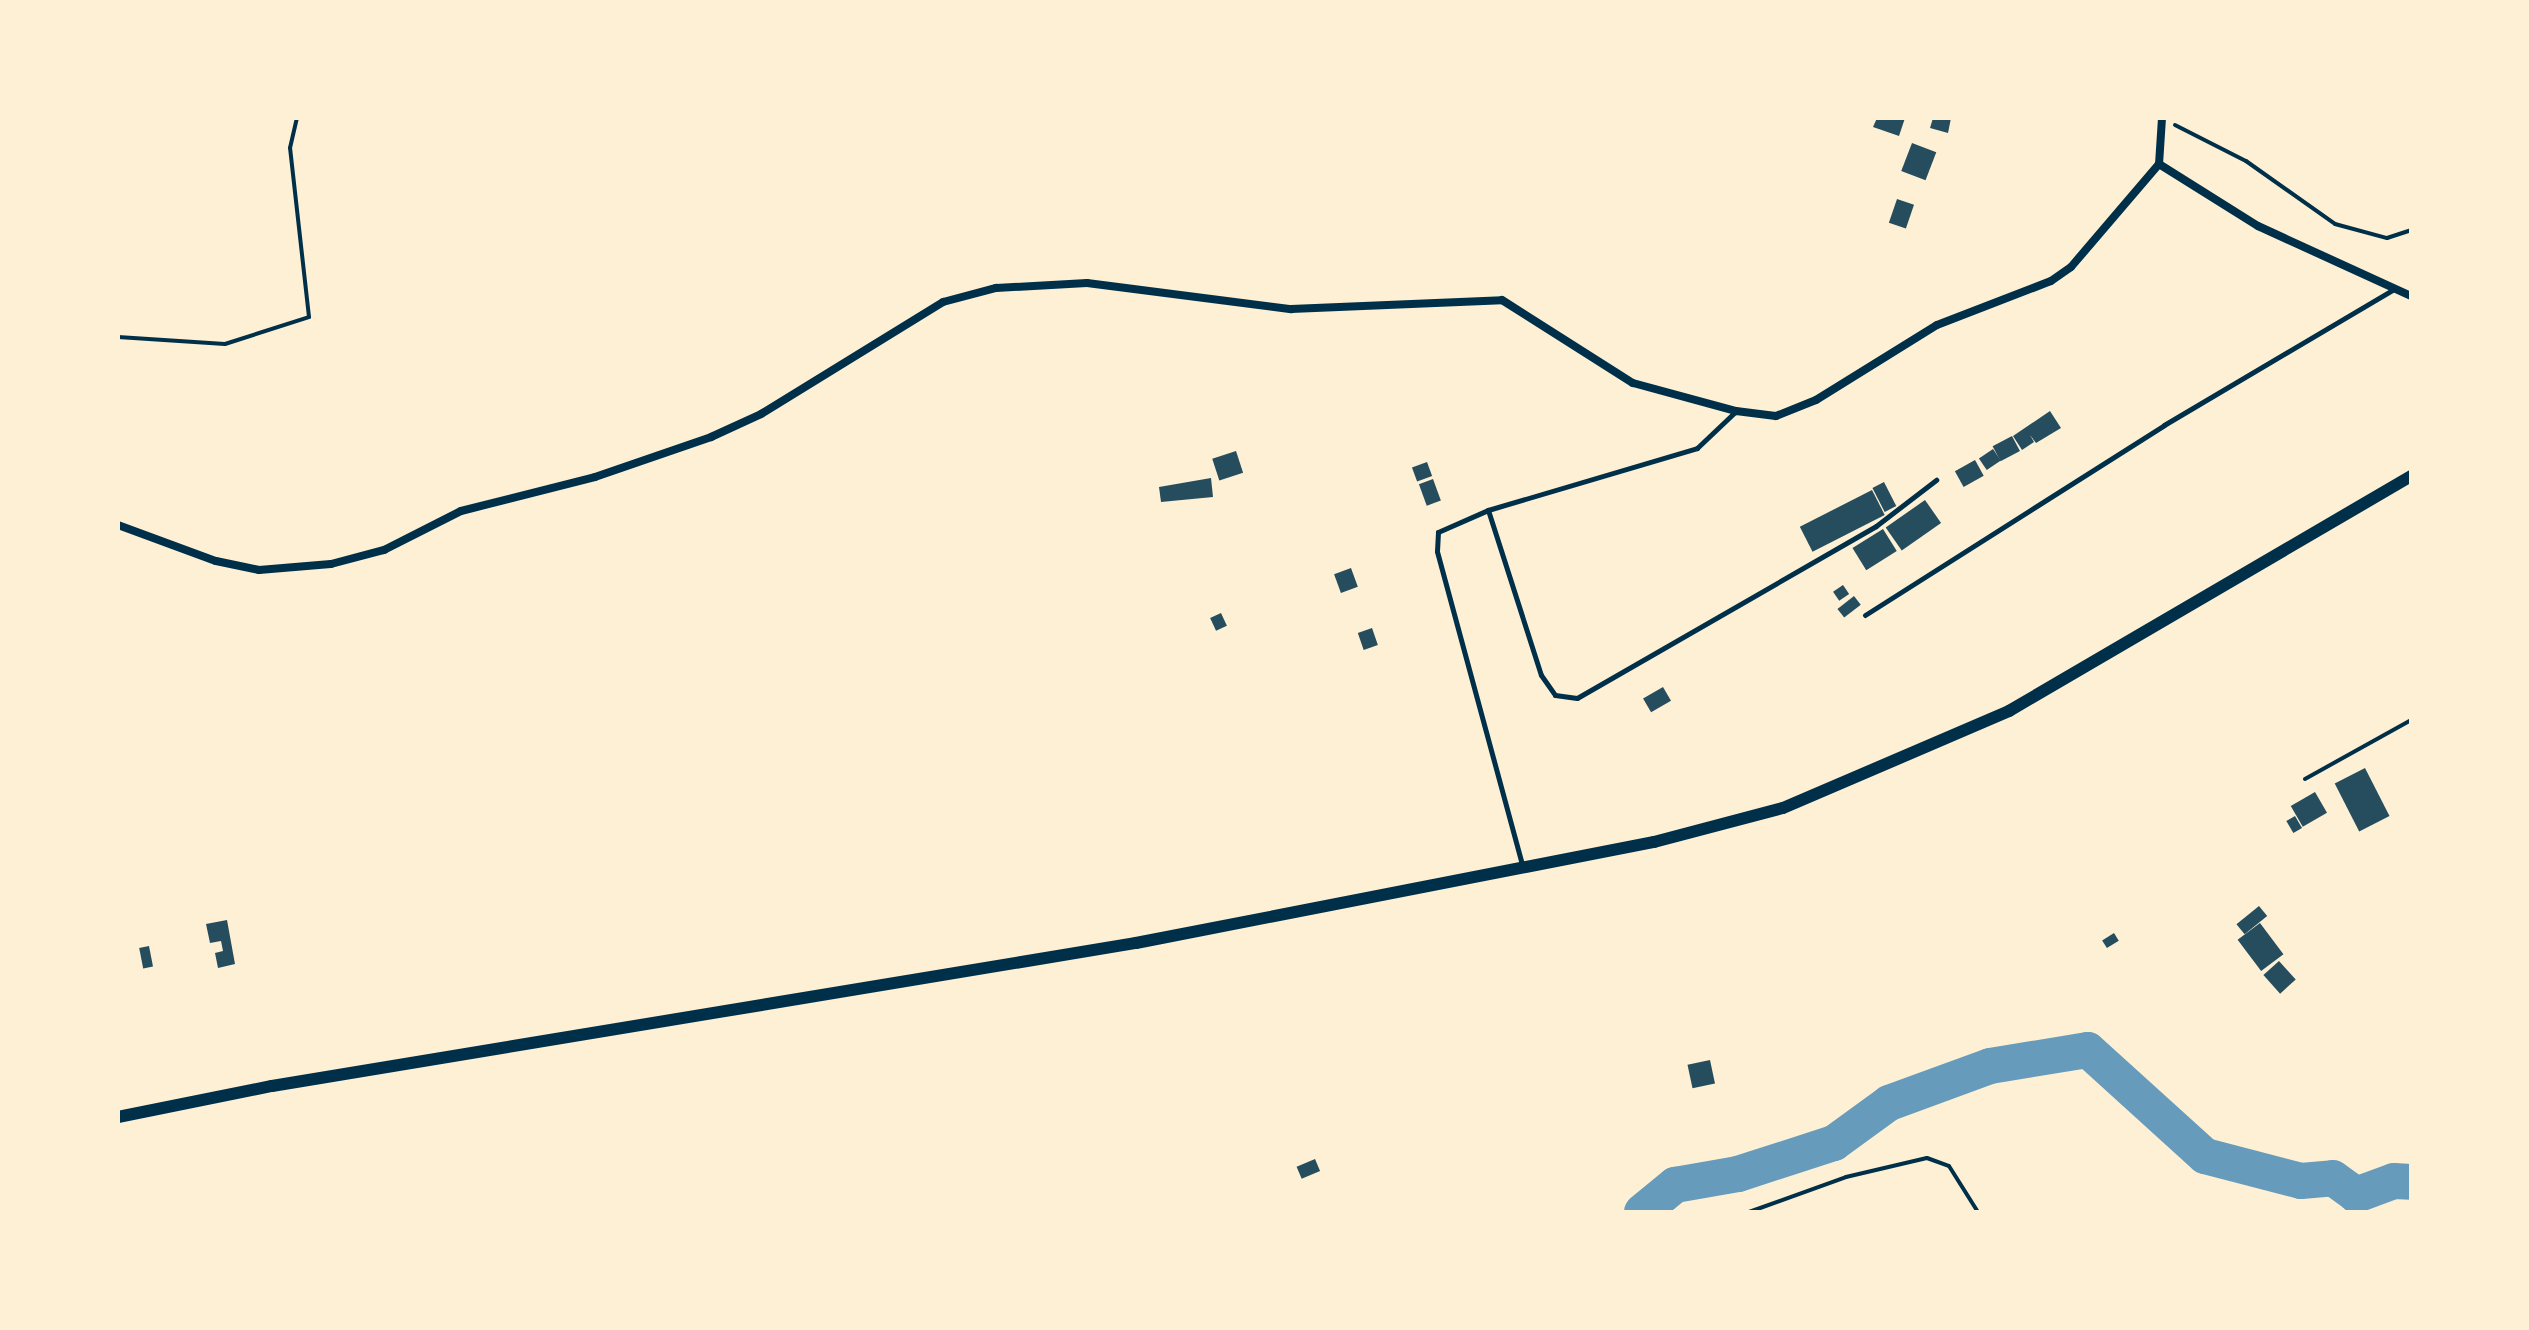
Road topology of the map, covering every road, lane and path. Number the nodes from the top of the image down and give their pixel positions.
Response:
1 (297, 118) edge
2 (2165, 118) edge
3 (2159, 164) junction
4 (2411, 230) edge
5 (2395, 289) junction
6 (2411, 296) edge
7 (118, 337) edge
8 (1736, 411) junction
9 (2411, 476) edge
10 (1936, 480) dead end
11 (1488, 510) junction
12 (118, 525) edge
13 (1865, 615) dead end
14 (2411, 720) edge
15 (2305, 779) dead end
16 (1524, 869) junction
17 (118, 1117) edge
18 (1749, 1212) edge
19 (1978, 1212) edge

1 - 7 path
2 - 3 street
2 - 4 path
3 - 5 street
3 - 8 street
5 - 6 street
5 - 13 lane
8 - 11 lane
8 - 12 street
9 - 16 street
10 - 11 lane
11 - 16 lane
14 - 15 path
16 - 17 street
18 - 19 path

